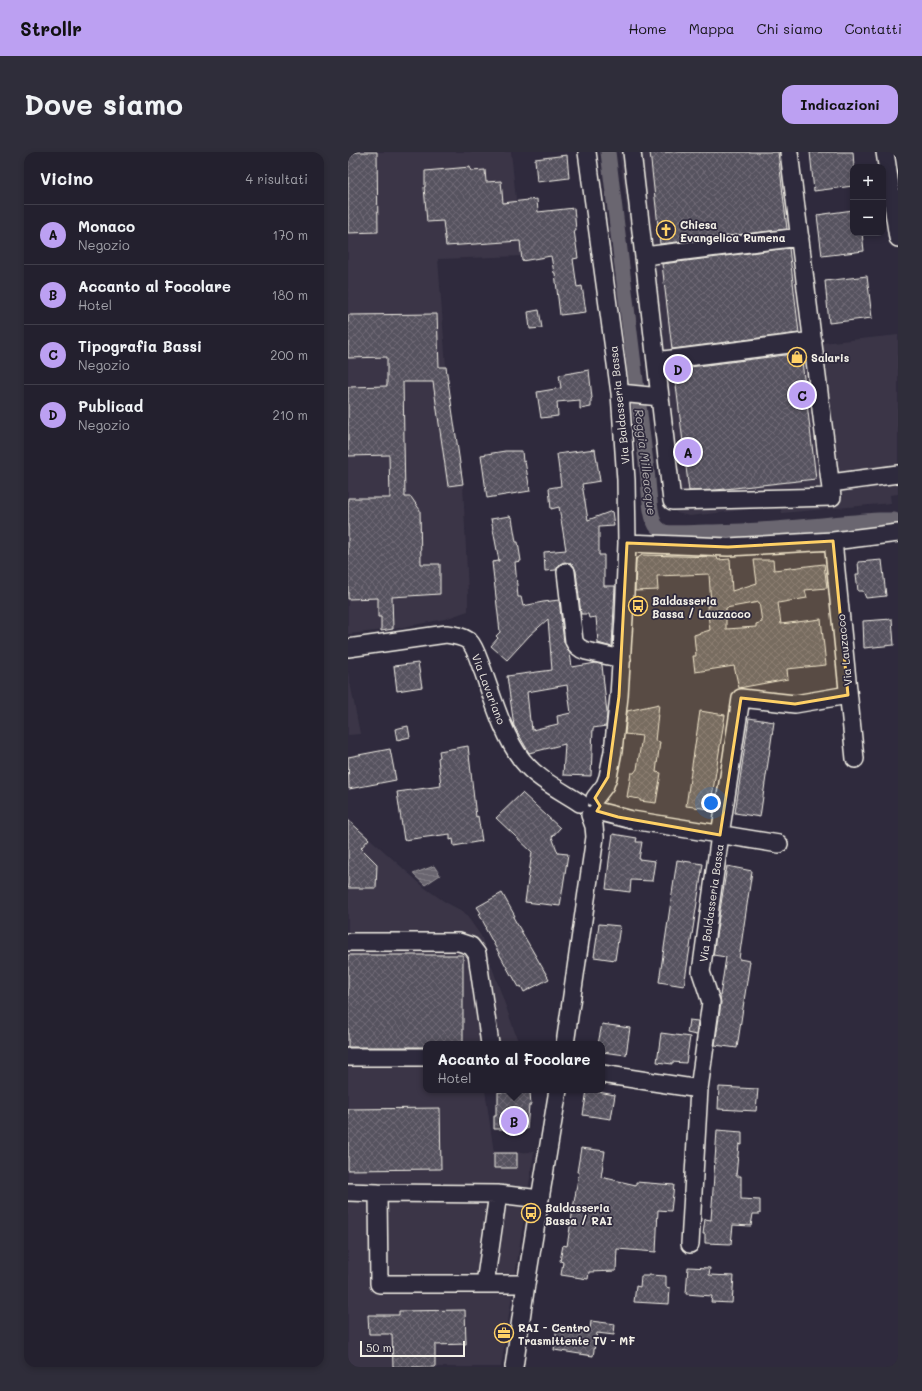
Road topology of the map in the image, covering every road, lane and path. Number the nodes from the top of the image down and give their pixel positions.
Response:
1 (587, 152) edge
2 (632, 152) edge
3 (789, 152) edge
4 (885, 152) edge
5 (800, 237) junction
6 (898, 238) edge
7 (644, 256) junction
8 (813, 341) junction
9 (656, 361) junction
10 (638, 395) junction
11 (898, 474) edge
12 (831, 483) junction
13 (895, 533) edge
14 (833, 541) junction
15 (626, 543) junction
16 (566, 572) dead end
17 (348, 648) edge
18 (622, 659) junction
19 (848, 695) junction
20 (855, 759) dead end
21 (591, 807) junction
22 (720, 835) junction
23 (779, 844) dead end
24 (348, 942) edge
25 (490, 1041) edge
26 (565, 1041) edge
27 (348, 1057) edge
28 (423, 1057) edge
29 (605, 1074) edge
30 (699, 1089) junction
31 (558, 1093) edge
32 (348, 1192) edge
33 (378, 1193) junction
34 (498, 1194) junction
35 (540, 1199) junction
36 (690, 1244) dead end
37 (485, 1284) junction
38 (526, 1284) junction
39 (514, 1367) edge

1 - 10 street, Via Baldasseria Bassa
2 - 7 street
3 - 5 street
4 - 6 street
5 - 7 street
5 - 8 street
7 - 9 street
8 - 9 street
8 - 12 street
9 - 10 street
10 - 12 street
10 - 15 street, Via Baldasseria Bassa
11 - 12 street
13 - 14 street
14 - 15 street
14 - 19 street, Via Lauzacco
15 - 18 street, Via Baldasseria Bassa
16 - 18 street
17 - 21 street, Via Lavariano
18 - 21 street, Via Baldasseria Bassa
19 - 20 street, Via Lauzacco
19 - 22 street, Via Baldasseria Bassa
21 - 22 street, Via Baldasseria Bassa
21 - 26 street
22 - 23 street, Via Baldasseria Bassa
22 - 30 street, Via Baldasseria Bassa
24 - 25 street
27 - 28 street
29 - 30 street
30 - 36 street, Via Baldasseria Bassa
31 - 35 street
32 - 33 street
33 - 34 street
33 - 37 street
34 - 35 street
34 - 37 street
35 - 38 street
37 - 38 street
38 - 39 street

